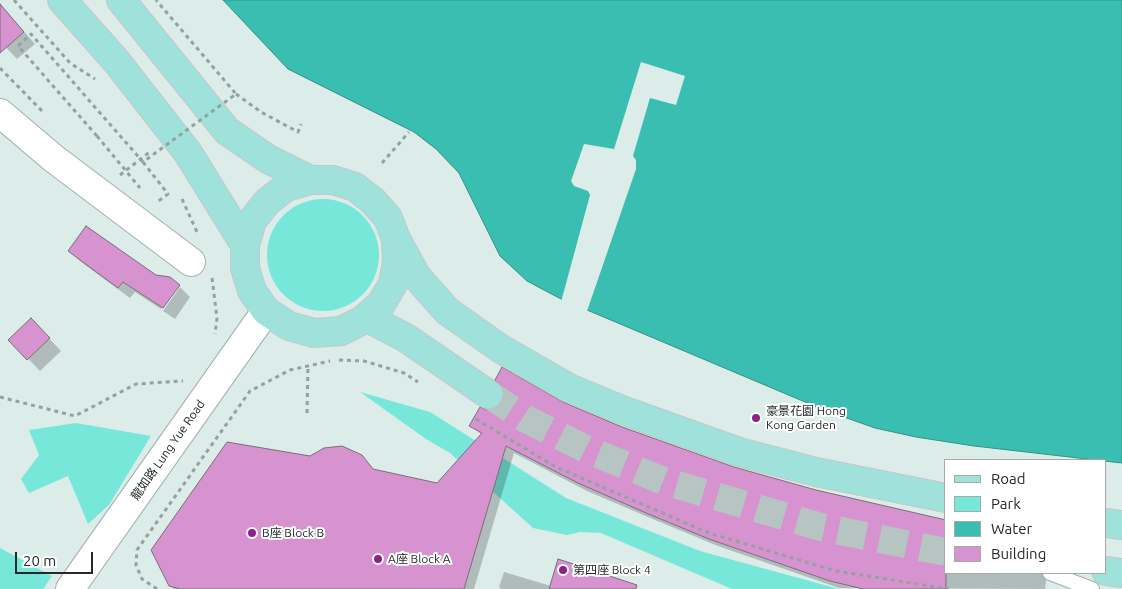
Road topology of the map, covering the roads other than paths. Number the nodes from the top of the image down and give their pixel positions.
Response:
1 (62, 0) edge
2 (121, 0) edge
3 (0, 113) edge
4 (310, 180) junction
5 (396, 240) junction
6 (245, 244) junction
7 (191, 252) road end
8 (266, 311) junction
9 (366, 317) junction
10 (488, 394) tunnel mouth
11 (944, 498) edge
12 (1107, 523) edge
13 (1122, 525) edge
14 (1107, 532) edge
15 (1122, 536) edge
16 (1107, 571) edge
17 (1122, 573) edge
18 (1053, 574) edge
19 (71, 589) edge
20 (1092, 589) edge

1 - 6 main road
2 - 4 main road
3 - 7 street
4 - 5 main road
4 - 6 main road
5 - 9 main road
5 - 11 main road
6 - 8 main road
8 - 9 main road
8 - 19 street, 龍如路 Lung Yue Road
9 - 10 main road
12 - 13 main road
14 - 15 street
16 - 17 main road
18 - 20 lane

